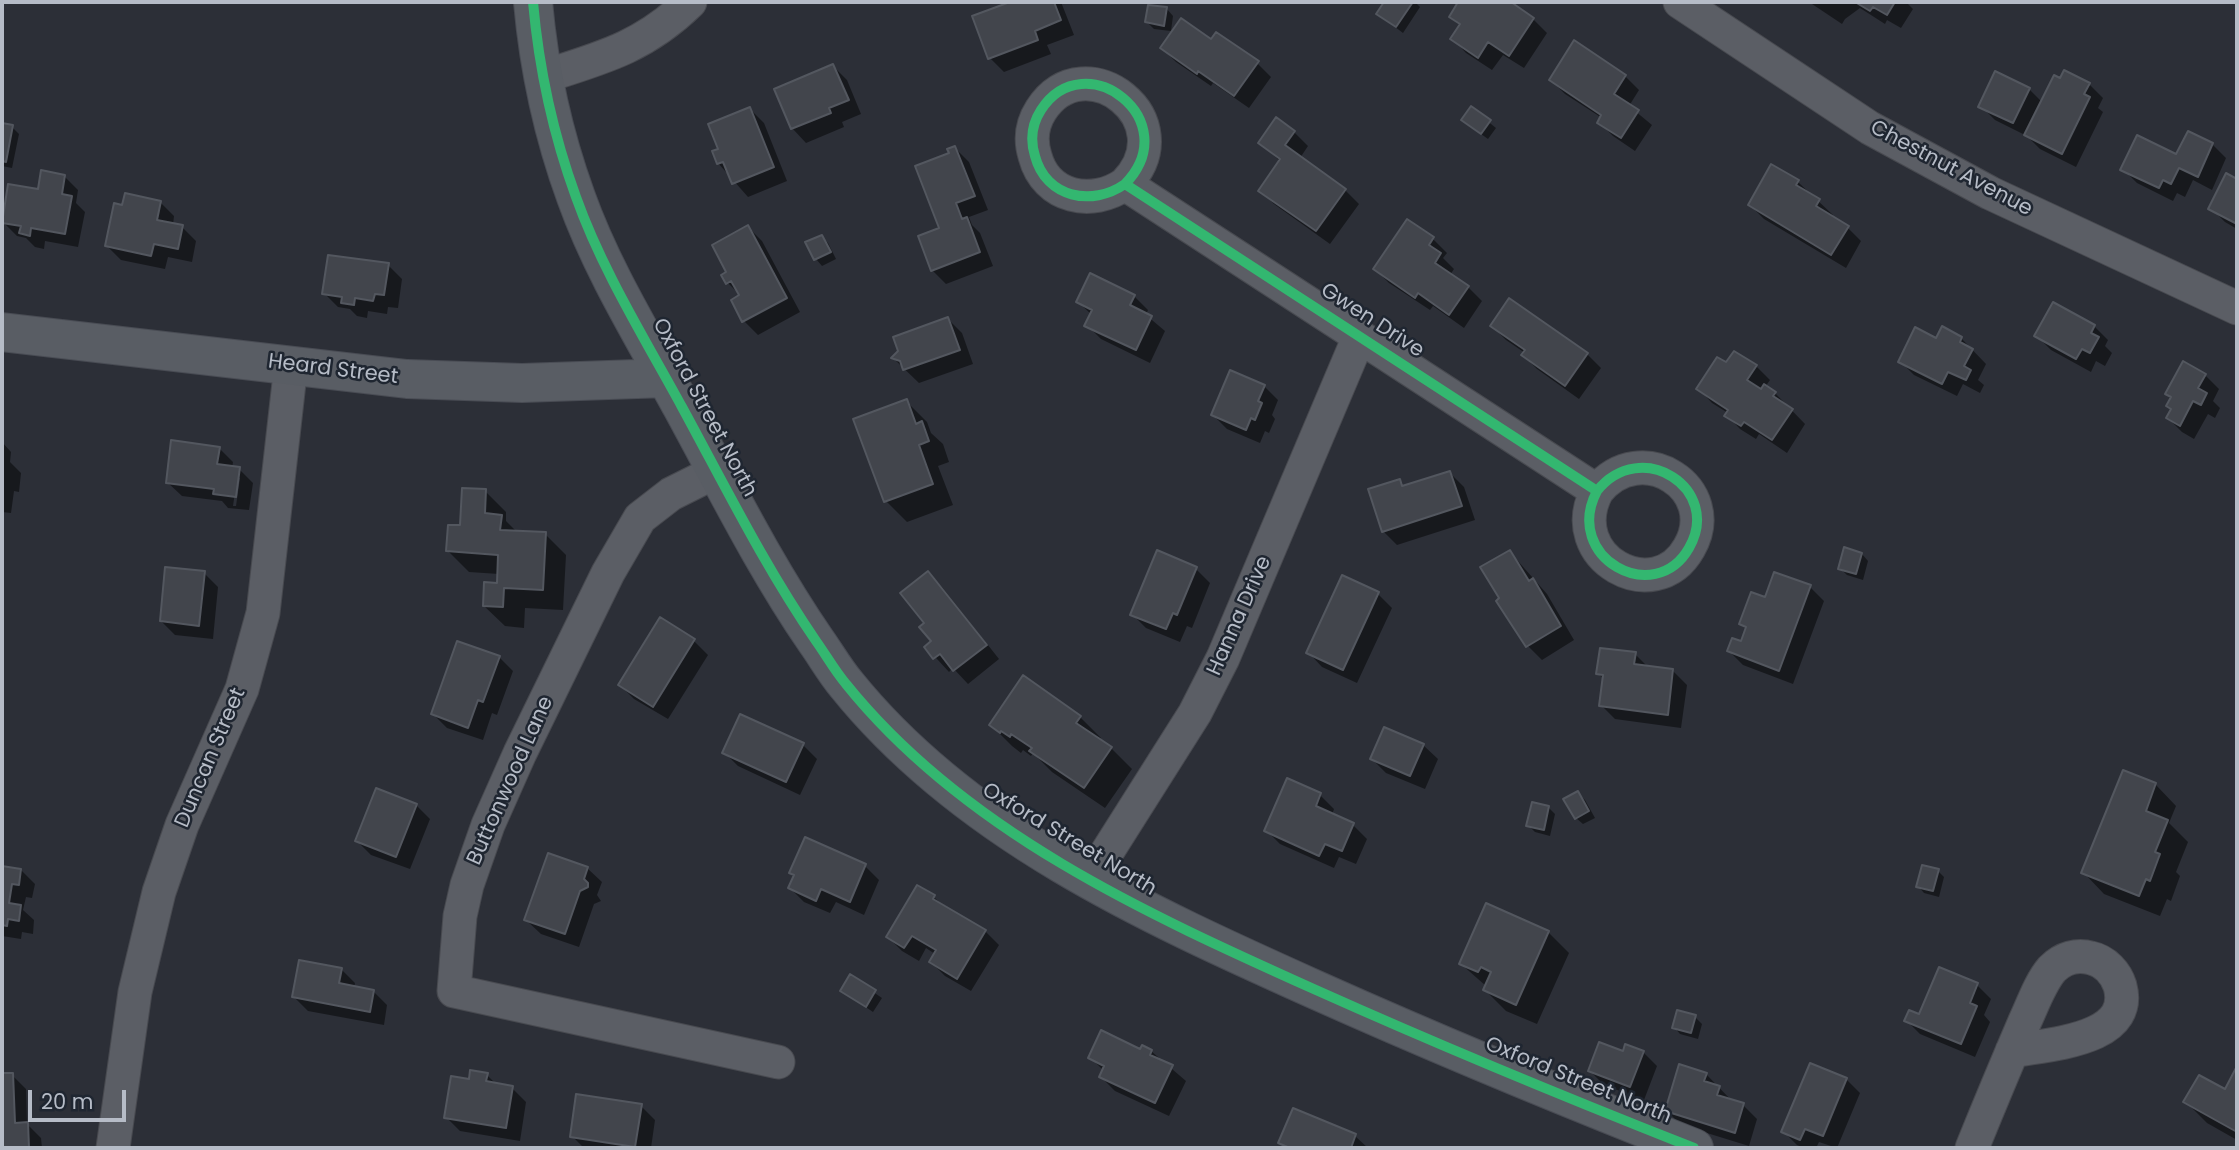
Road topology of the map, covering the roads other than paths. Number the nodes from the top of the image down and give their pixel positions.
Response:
1 (533, 2) edge
2 (690, 2) edge
3 (1696, 7) edge
4 (542, 77) junction
5 (1125, 184) dead end
6 (2237, 308) edge
7 (2, 332) edge
8 (1359, 337) junction
9 (291, 365) junction
10 (666, 378) junction
11 (717, 471) junction
12 (1597, 491) dead end
13 (1090, 879) junction
14 (2012, 1051) dead end
15 (778, 1062) dead end
16 (113, 1148) edge
17 (1694, 1148) edge
18 (1972, 1148) edge

1 - 4 street, Oxford Street North
2 - 4 street
3 - 6 street, Chestnut Avenue
4 - 10 street, Oxford Street North
5 - 8 street, Gwen Drive
7 - 9 street, Heard Street
8 - 12 street, Gwen Drive
8 - 13 street, Hanna Drive
9 - 10 street, Heard Street
9 - 16 street, Duncan Street
10 - 11 street, Oxford Street North
11 - 13 street, Oxford Street North
11 - 15 street, Buttonwood Lane
13 - 17 street, Oxford Street North
14 - 18 street

